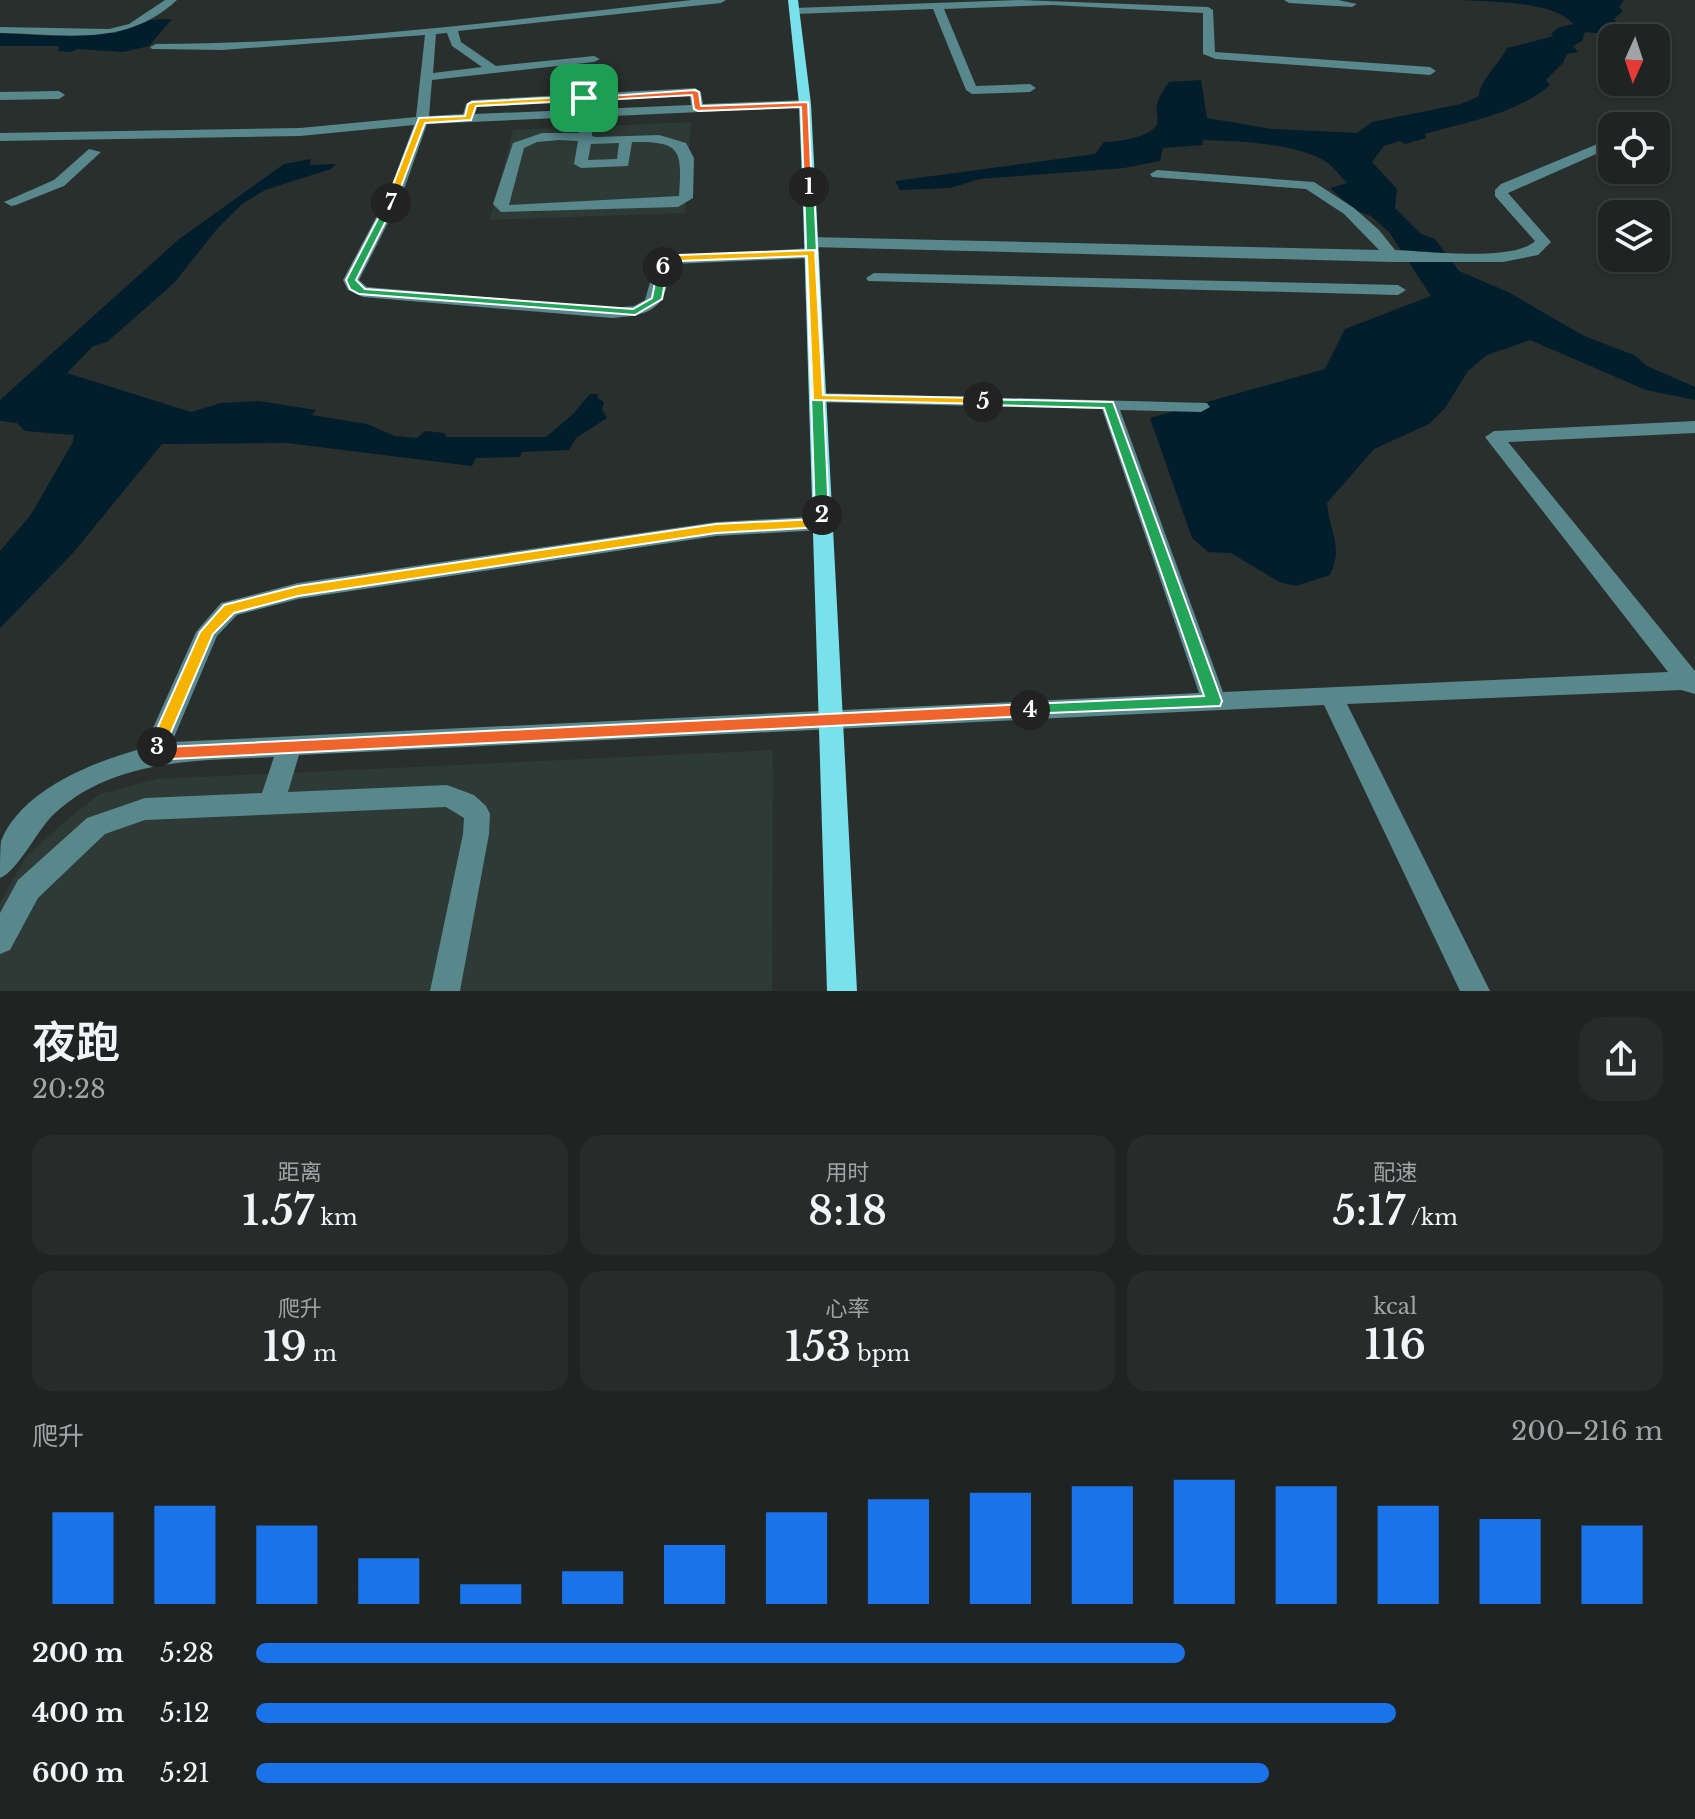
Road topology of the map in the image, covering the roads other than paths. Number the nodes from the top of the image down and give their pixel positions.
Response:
1 (172, 0) edge
2 (721, 0) edge
3 (1289, 0) edge
4 (1352, 4) dead end
5 (1208, 5) edge
6 (794, 6) edge
7 (937, 6) junction
8 (452, 29) junction
9 (0, 30) edge
10 (431, 31) junction
11 (156, 47) dead end
12 (594, 59) dead end
13 (494, 70) junction
14 (1430, 71) dead end
15 (426, 77) junction
16 (1030, 88) dead end
17 (59, 95) dead end
18 (0, 96) edge
19 (805, 104) junction
20 (698, 109) junction
21 (586, 113) junction
22 (468, 118) junction
23 (422, 120) junction
24 (0, 137) edge
25 (585, 138) junction
26 (626, 139) junction
27 (1598, 148) edge
28 (94, 152) dead end
29 (1157, 174) dead end
30 (4, 204) edge
31 (812, 247) junction
32 (1398, 257) junction
33 (1168, 267) junction
34 (874, 278) dead end
35 (1398, 290) dead end
36 (818, 398) junction
37 (1109, 404) junction
38 (1201, 407) dead end
39 (1695, 427) edge
40 (822, 523) junction
41 (1693, 683) edge
42 (1331, 696) junction
43 (1214, 701) junction
44 (830, 718) junction
45 (290, 746) junction
46 (153, 756) junction
47 (271, 804) junction
48 (0, 866) edge
49 (0, 941) edge
50 (445, 991) edge
51 (842, 991) edge
52 (1475, 991) edge

1 - 9 street
2 - 8 street
3 - 4 street
5 - 7 street
5 - 14 street
6 - 7 street
6 - 19 main road
7 - 16 street
8 - 10 street
8 - 13 street
10 - 11 street
10 - 15 street
12 - 13 street
13 - 15 street
15 - 23 street
17 - 18 street
19 - 20 street
19 - 31 main road
20 - 21 street
20 - 22 street
21 - 22 street
21 - 25 street
22 - 23 street
23 - 24 street
23 - 31 street
25 - 26 street
25 - 26 street
25 - 26 street
27 - 32 street
28 - 30 street
29 - 32 street
31 - 33 street
31 - 36 main road
32 - 33 street
33 - 34 street
33 - 35 street
36 - 37 street
36 - 40 main road
37 - 38 street
37 - 43 street
39 - 41 street
40 - 44 main road
40 - 46 street
41 - 42 street
42 - 43 street
42 - 52 street
43 - 44 street
44 - 45 street
44 - 51 main road
45 - 46 street
45 - 47 street
46 - 48 street
47 - 49 street
47 - 50 street

